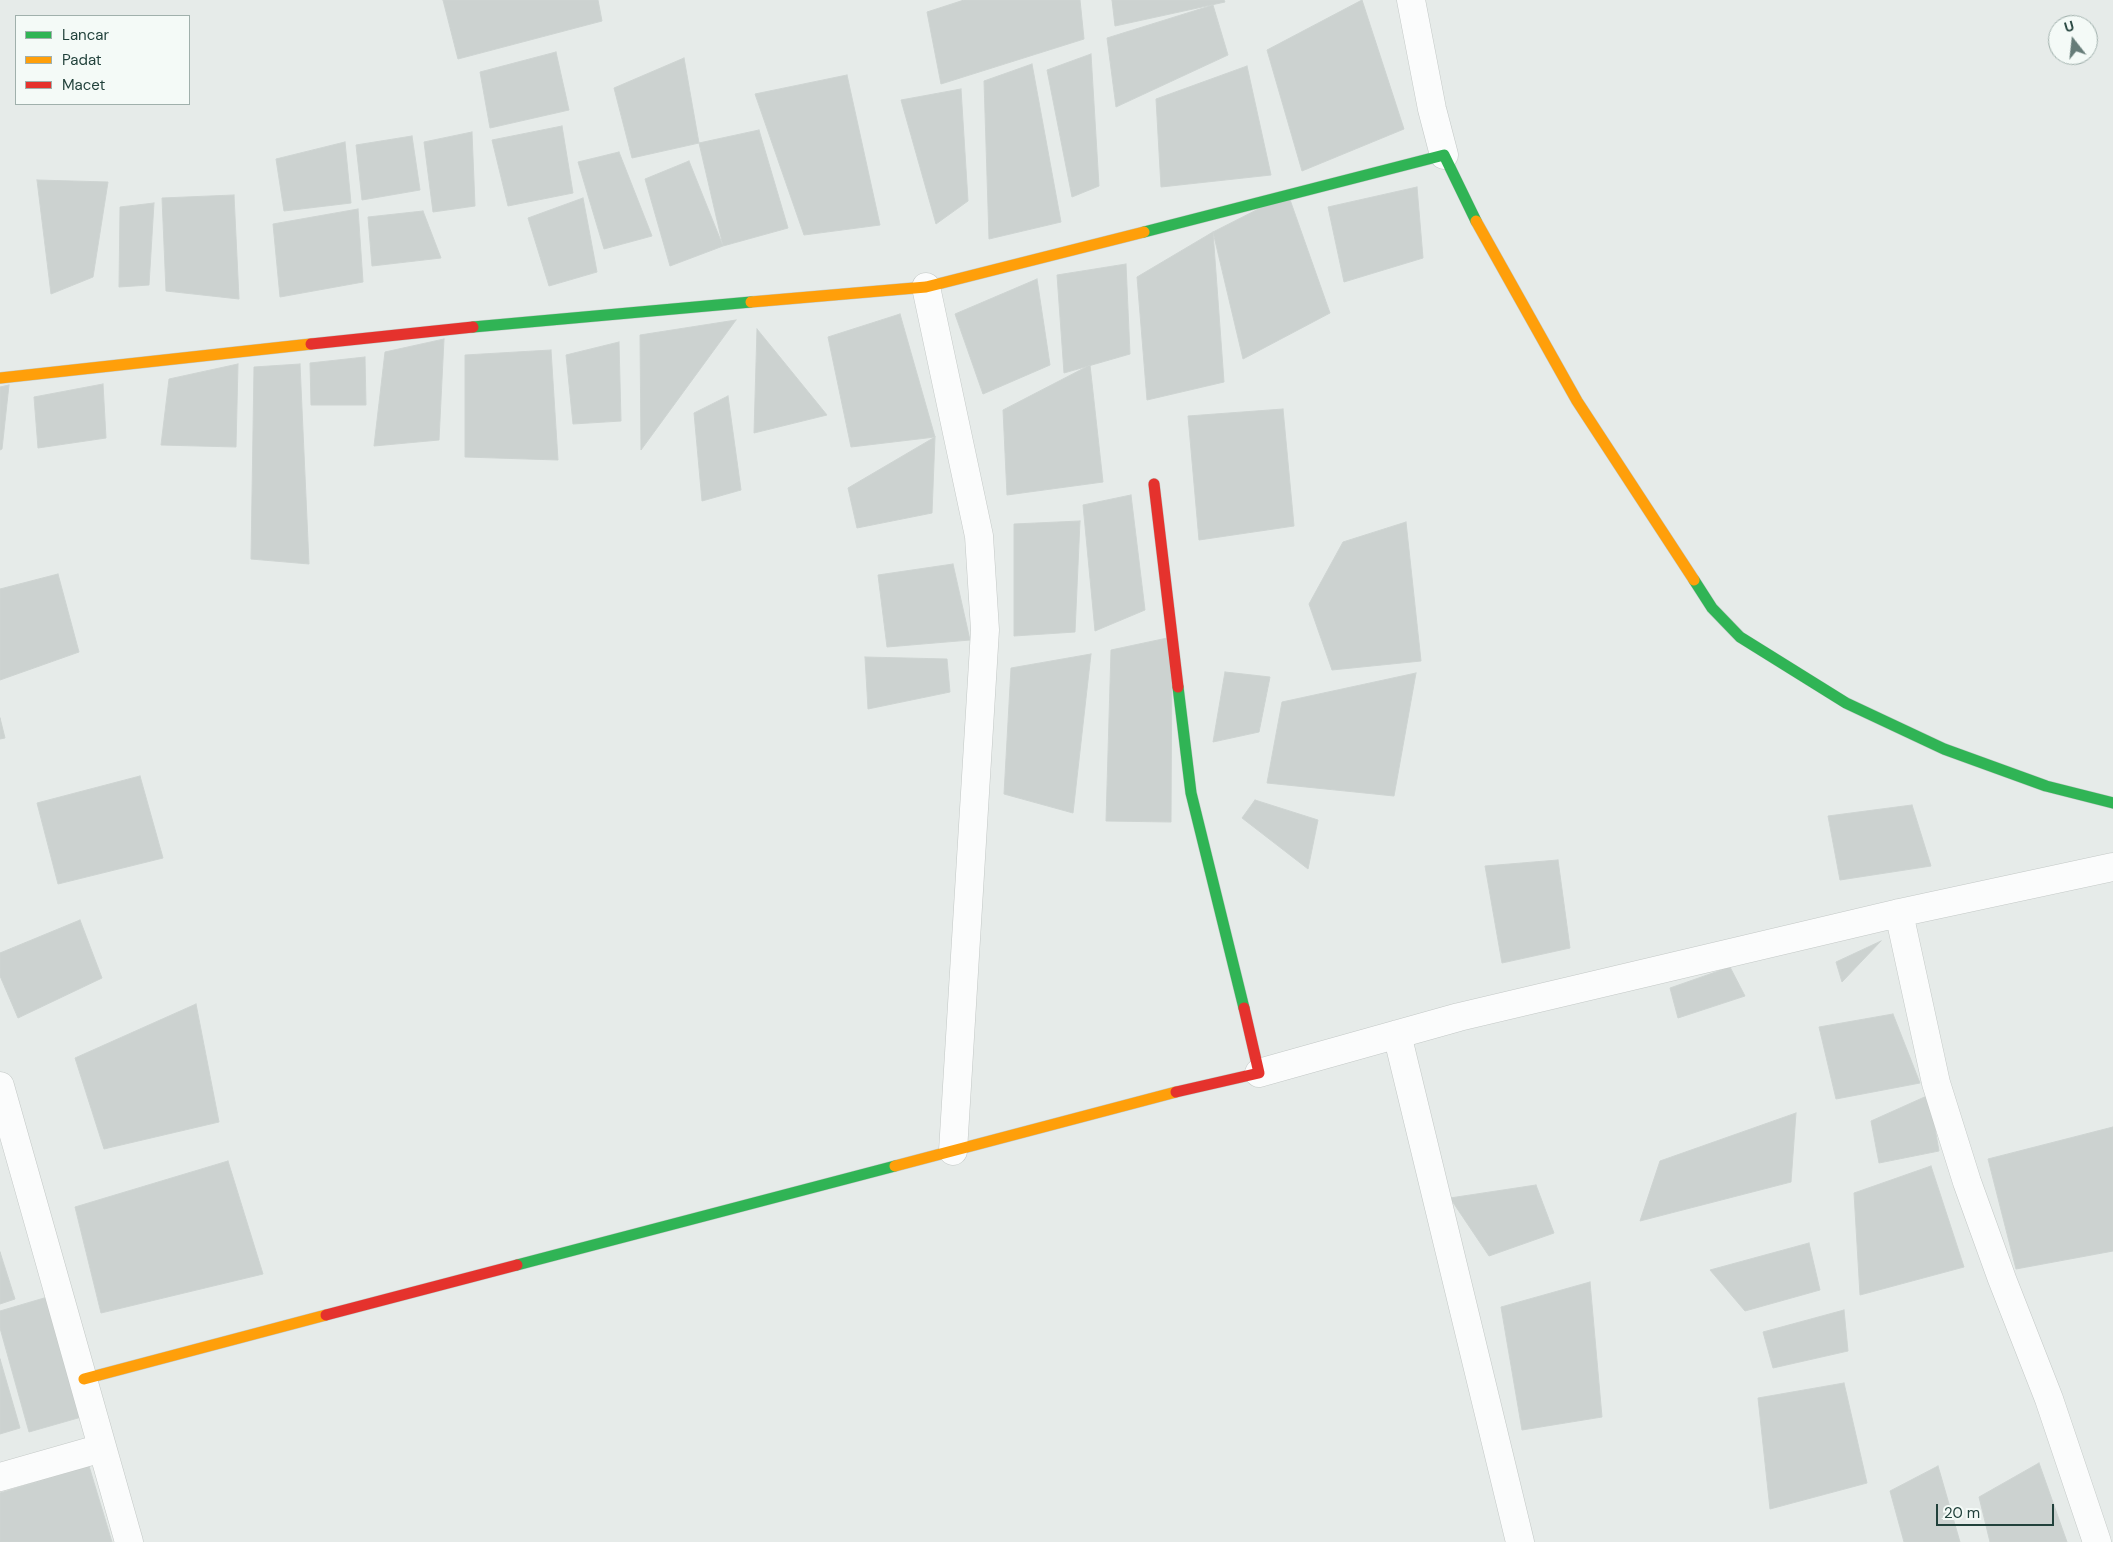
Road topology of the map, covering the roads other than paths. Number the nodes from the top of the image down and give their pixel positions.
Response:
1 (1410, 0) edge
2 (1444, 155) junction
3 (926, 287) junction
4 (0, 378) edge
5 (1154, 484) dead end
6 (2113, 803) edge
7 (2113, 867) edge
8 (1899, 914) junction
9 (1397, 1034) junction
10 (1258, 1073) junction
11 (0, 1086) edge
12 (953, 1151) junction
13 (84, 1378) junction
14 (102, 1448) junction
15 (0, 1476) edge
16 (129, 1542) edge
17 (1520, 1542) edge
18 (2097, 1542) edge

1 - 2 street
2 - 3 street
2 - 6 street
3 - 4 street
3 - 12 street
5 - 10 street
7 - 8 street
8 - 9 street
8 - 18 street
9 - 10 street
9 - 17 street
10 - 12 street
11 - 13 street
12 - 13 street
13 - 14 street
14 - 15 street
14 - 16 street

